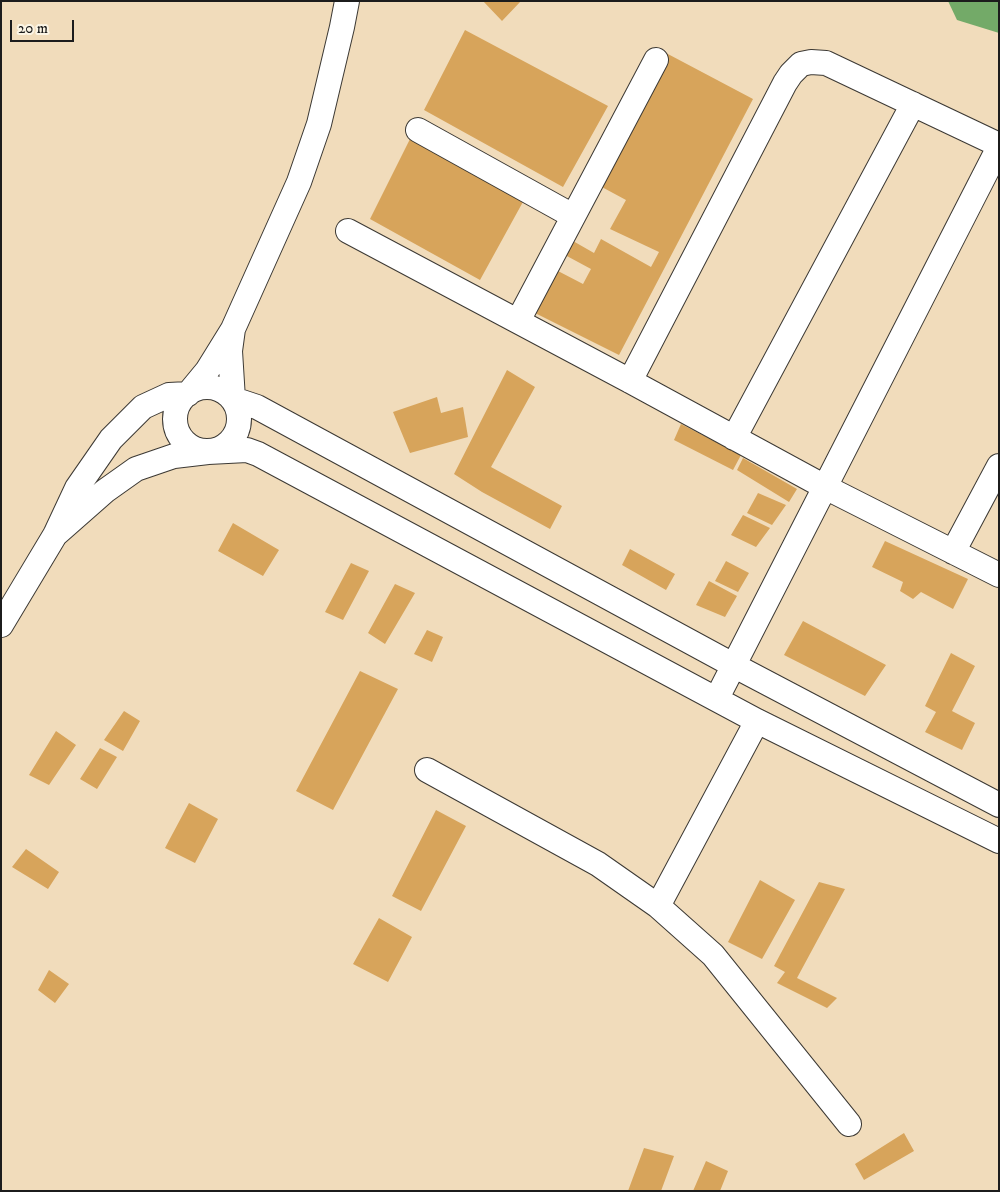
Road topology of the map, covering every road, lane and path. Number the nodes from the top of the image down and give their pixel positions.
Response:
1 (347, 1) edge
2 (656, 60) dead end
3 (913, 104) junction
4 (418, 130) dead end
5 (999, 146) edge
6 (573, 216) junction
7 (348, 231) dead end
8 (518, 320) junction
9 (233, 329) junction
10 (630, 380) junction
11 (188, 394) junction
12 (233, 399) junction
13 (734, 438) junction
14 (208, 452) junction
15 (999, 466) edge
16 (825, 487) junction
17 (54, 535) junction
18 (953, 552) junction
19 (999, 575) edge
20 (1, 625) edge
21 (733, 666) junction
22 (717, 698) junction
23 (757, 721) junction
24 (427, 770) dead end
25 (999, 805) edge
26 (999, 840) edge
27 (658, 906) junction
28 (849, 1124) dead end

1 - 9 street
2 - 6 street
3 - 5 street
3 - 10 street
3 - 13 street
4 - 6 street
5 - 16 street
6 - 8 street
7 - 8 street
8 - 10 street
9 - 11 street
9 - 12 street
10 - 13 street
11 - 12 street
11 - 14 street
11 - 17 street
12 - 14 street
12 - 21 street
13 - 16 street
14 - 17 street
14 - 22 street
15 - 18 street
16 - 18 street
16 - 21 street
17 - 20 street
18 - 19 street
21 - 22 street
21 - 25 street
22 - 23 street
23 - 26 street
23 - 27 street
24 - 27 street
27 - 28 street

